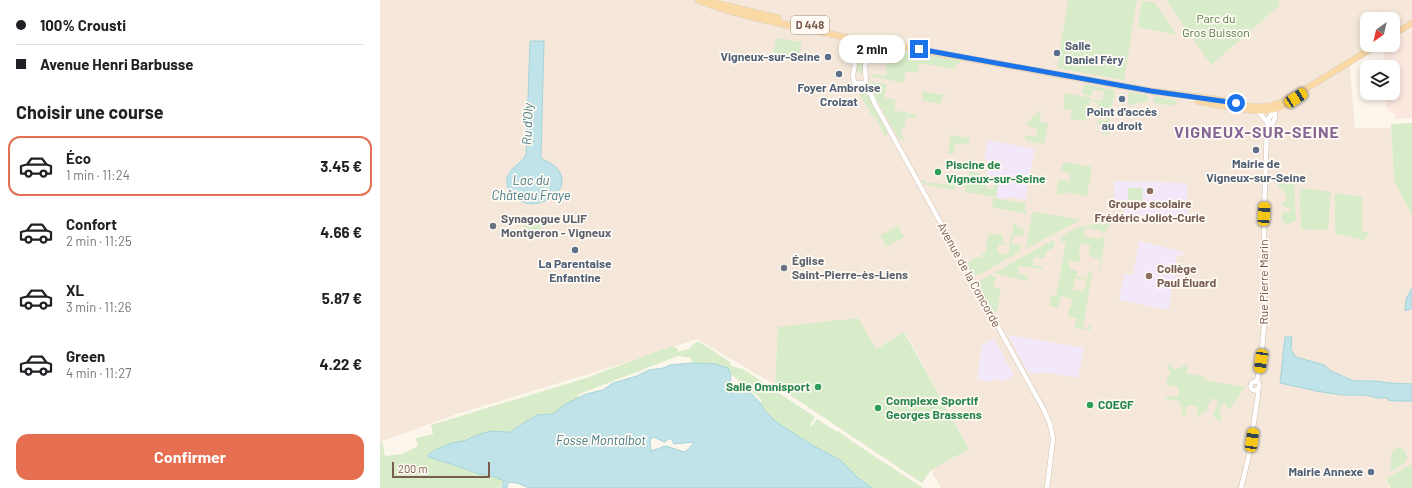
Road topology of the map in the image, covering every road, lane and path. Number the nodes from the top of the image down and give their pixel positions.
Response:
1 (698, 0) edge
2 (1412, 23) edge
3 (1400, 31) edge
4 (858, 39) junction
5 (870, 41) junction
6 (886, 44) junction
7 (1366, 52) edge
8 (866, 67) junction
9 (1317, 82) junction
10 (866, 84) junction
11 (1184, 96) junction
12 (1246, 105) junction
13 (1274, 107) junction
14 (1258, 110) junction
15 (1267, 122) junction
16 (1267, 135) junction
17 (1047, 488) edge
18 (1240, 488) edge

1 - 4 main road, D 448
2 - 3 main road
4 - 5 main road, D 448
4 - 10 street
5 - 6 main road, D 448
5 - 8 street, Avenue de la Concorde
6 - 8 street
6 - 11 main road, D 448
7 - 9 main road, D 448
8 - 10 street, Avenue de la Concorde
9 - 13 main road, D 448
9 - 13 main road, D 448
10 - 17 street, Avenue de la Concorde
11 - 12 main road, D 448
11 - 12 main road, D 448
12 - 13 main road, D 448
12 - 14 main road, D 448
13 - 14 main road, D 448
13 - 15 street
13 - 16 street, Rue Pierre Marin
14 - 15 street
15 - 16 street, Rue Pierre Marin
16 - 18 street, Rue Pierre Marin

